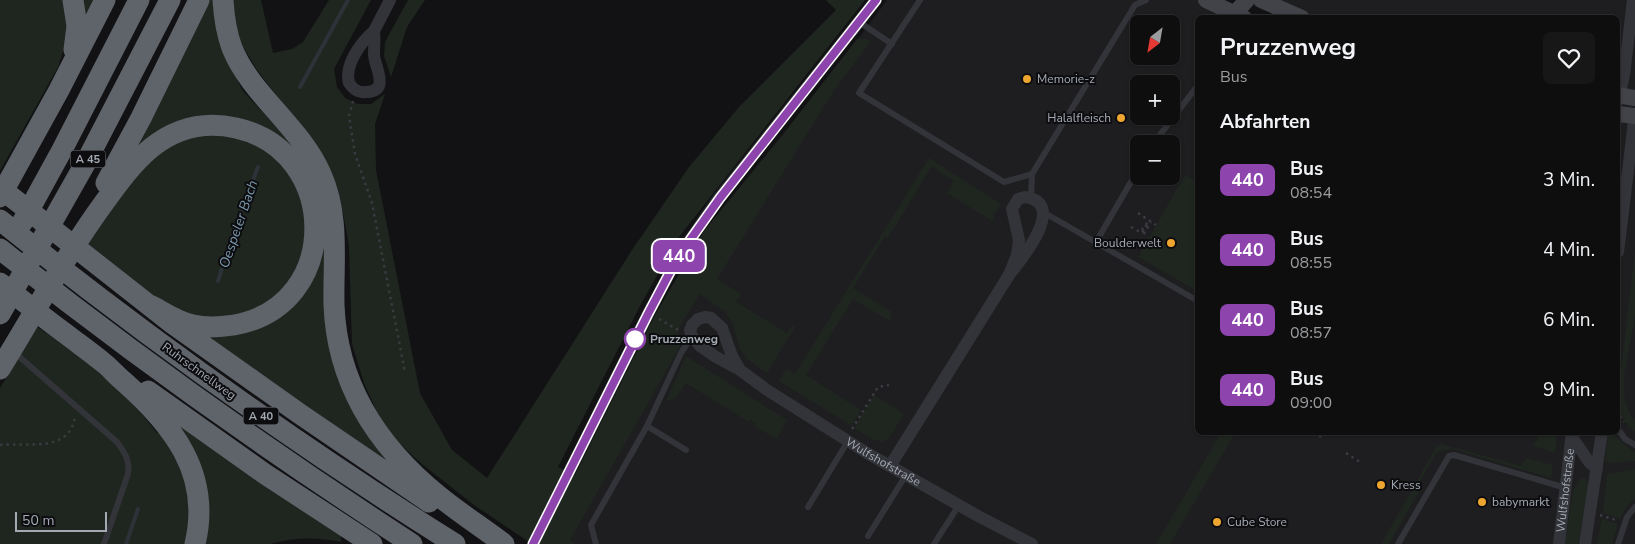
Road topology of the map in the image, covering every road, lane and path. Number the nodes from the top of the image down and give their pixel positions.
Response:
1 (73, 0) edge
2 (105, 0) edge
3 (140, 0) edge
4 (170, 0) edge
5 (199, 0) edge
6 (223, 0) edge
7 (390, 0) edge
8 (876, 0) edge
9 (920, 0) edge
10 (1146, 0) edge
11 (1206, 0) edge
12 (1247, 0) edge
13 (1261, 0) edge
14 (1633, 0) edge
15 (1235, 15) edge
16 (1238, 15) edge
17 (1295, 15) edge
18 (859, 22) junction
19 (374, 31) junction
20 (892, 44) junction
21 (1195, 89) edge
22 (59, 90) junction
23 (355, 90) junction
24 (1622, 98) edge
25 (1620, 114) edge
26 (1635, 116) edge
27 (1161, 135) edge
28 (1032, 174) junction
29 (1635, 176) edge
30 (1130, 183) edge
31 (0, 188) edge
32 (1624, 196) junction
33 (0, 197) edge
34 (1031, 198) junction
35 (1043, 212) junction
36 (1138, 213) dead end
37 (0, 220) edge
38 (1151, 222) junction
39 (1156, 225) dead end
40 (1131, 227) dead end
41 (1620, 233) edge
42 (1096, 242) junction
43 (83, 247) junction
44 (0, 249) edge
45 (0, 259) edge
46 (1010, 275) junction
47 (0, 283) edge
48 (1195, 299) edge
49 (152, 306) junction
50 (0, 314) edge
51 (653, 317) dead end
52 (687, 334) junction
53 (12, 350) junction
54 (105, 364) junction
55 (0, 369) edge
56 (740, 370) junction
57 (405, 372) dead end
58 (888, 385) dead end
59 (76, 407) junction
60 (647, 426) junction
61 (1620, 432) edge
62 (850, 435) junction
63 (1318, 435) edge
64 (1572, 435) edge
65 (1602, 435) edge
66 (1321, 437) dead end
67 (0, 445) edge
68 (1635, 445) edge
69 (686, 450) dead end
70 (1346, 454) dead end
71 (1360, 462) dead end
72 (890, 466) junction
73 (1597, 469) junction
74 (906, 475) junction
75 (1566, 488) junction
76 (959, 505) junction
77 (808, 507) dead end
78 (1635, 507) edge
79 (1600, 516) dead end
80 (1620, 522) dead end
81 (868, 536) dead end
82 (105, 542) edge
83 (195, 544) edge
84 (372, 544) edge
85 (412, 544) edge
86 (455, 544) edge
87 (495, 544) edge
88 (504, 544) edge
89 (533, 544) edge
90 (596, 544) edge
91 (934, 544) edge
92 (1032, 544) edge
93 (1398, 544) edge
94 (1559, 544) edge
95 (1585, 544) edge
96 (1618, 544) edge

1 - 22 highway
2 - 22 highway
3 - 45 highway, A 45
4 - 50 highway, A 45
5 - 43 highway
6 - 88 highway
7 - 19 street
8 - 18 street
9 - 20 lane
10 - 28 lane
11 - 15 main road
12 - 16 main road
13 - 17 main road
14 - 24 street
18 - 20 lane
18 - 89 street
19 - 23 street
19 - 23 street
20 - 28 lane
21 - 27 lane
22 - 33 highway
23 - 57 path
25 - 26 main road
26 - 32 street
28 - 34 lane
29 - 32 street
30 - 42 lane
31 - 43 highway
32 - 41 street
34 - 35 street
34 - 46 street
35 - 42 lane
35 - 46 street
36 - 38 path
37 - 86 highway, Ruhrschnellweg / A 40
38 - 39 path
38 - 40 path
42 - 48 lane
43 - 49 highway
43 - 49 highway
43 - 53 highway
44 - 85 highway, Ruhrschnellweg / A 40
46 - 72 street
47 - 54 highway
49 - 87 highway
51 - 52 path
52 - 56 street, Wulfshofstraße
52 - 56 street, Wulfshofstraße
52 - 60 lane
53 - 55 highway
53 - 59 lane
54 - 83 highway
54 - 84 highway
56 - 62 street, Wulfshofstraße
58 - 62 path
59 - 67 path
59 - 82 lane
60 - 69 lane
60 - 90 lane
61 - 68 lane
62 - 72 street, Wulfshofstraße
62 - 77 lane
63 - 66 path
64 - 73 street, Wulfshofstraße
64 - 75 street, Wulfshofstraße
65 - 73 street
70 - 71 path
72 - 74 street, Wulfshofstraße
73 - 95 street
74 - 76 street, Wulfshofstraße
74 - 81 lane
75 - 93 lane
75 - 94 street, Wulfshofstraße
76 - 91 lane
76 - 92 street, Wulfshofstraße
78 - 96 lane
79 - 80 path

